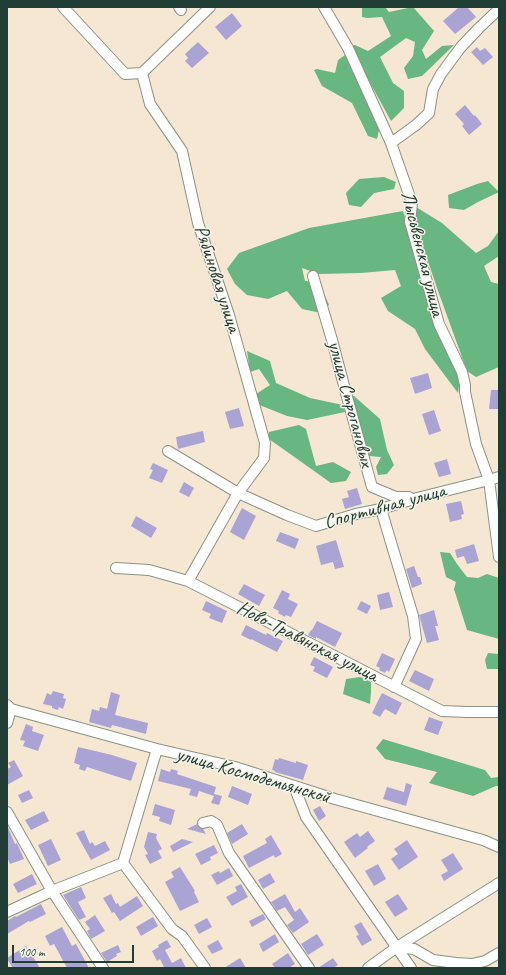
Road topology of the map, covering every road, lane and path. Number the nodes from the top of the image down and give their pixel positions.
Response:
1 (63, 7) edge
2 (210, 7) edge
3 (324, 7) edge
4 (499, 9) edge
5 (142, 73) junction
6 (391, 143) junction
7 (312, 276) dead end
8 (168, 451) dead end
9 (499, 477) edge
10 (489, 480) junction
11 (238, 493) junction
12 (417, 498) junction
13 (381, 509) junction
14 (499, 557) edge
15 (116, 568) dead end
16 (188, 581) junction
17 (394, 687) junction
18 (9, 707) edge
19 (499, 712) edge
20 (7, 723) edge
21 (157, 749) junction
22 (294, 786) junction
23 (7, 812) edge
24 (203, 823) dead end
25 (499, 847) edge
26 (123, 863) junction
27 (499, 883) edge
28 (52, 891) junction
29 (7, 912) edge
30 (397, 947) junction
31 (499, 953) edge
32 (103, 968) edge
33 (205, 968) edge
34 (309, 968) edge
35 (368, 968) edge
36 (411, 968) edge

1 - 5 street
2 - 5 street
3 - 6 street, Лысьвенская улица
4 - 6 street
5 - 11 street, Рябиновая улица
6 - 10 street, Лысьвенская улица
7 - 12 street, улица Строгановых
8 - 11 street, Спортивная улица
9 - 10 street, Спортивная улица
10 - 12 street, Спортивная улица
10 - 14 street, Лысьвенская улица
11 - 13 street, Спортивная улица
11 - 16 street, Рябиновая улица
12 - 13 street, Спортивная улица
13 - 17 street
15 - 16 street, Ново-Травянская улица
16 - 17 street, Ново-Травянская улица
17 - 19 street, Ново-Травянская улица
18 - 20 street
18 - 21 street, улица Космодемьянской
21 - 22 street, улица Космодемьянской
21 - 26 street
22 - 25 street, улица Космодемьянской
22 - 30 street
23 - 28 street
24 - 34 street
26 - 28 street
26 - 33 street
27 - 30 street
28 - 29 street
28 - 32 street
30 - 31 street
30 - 35 street
30 - 36 street

